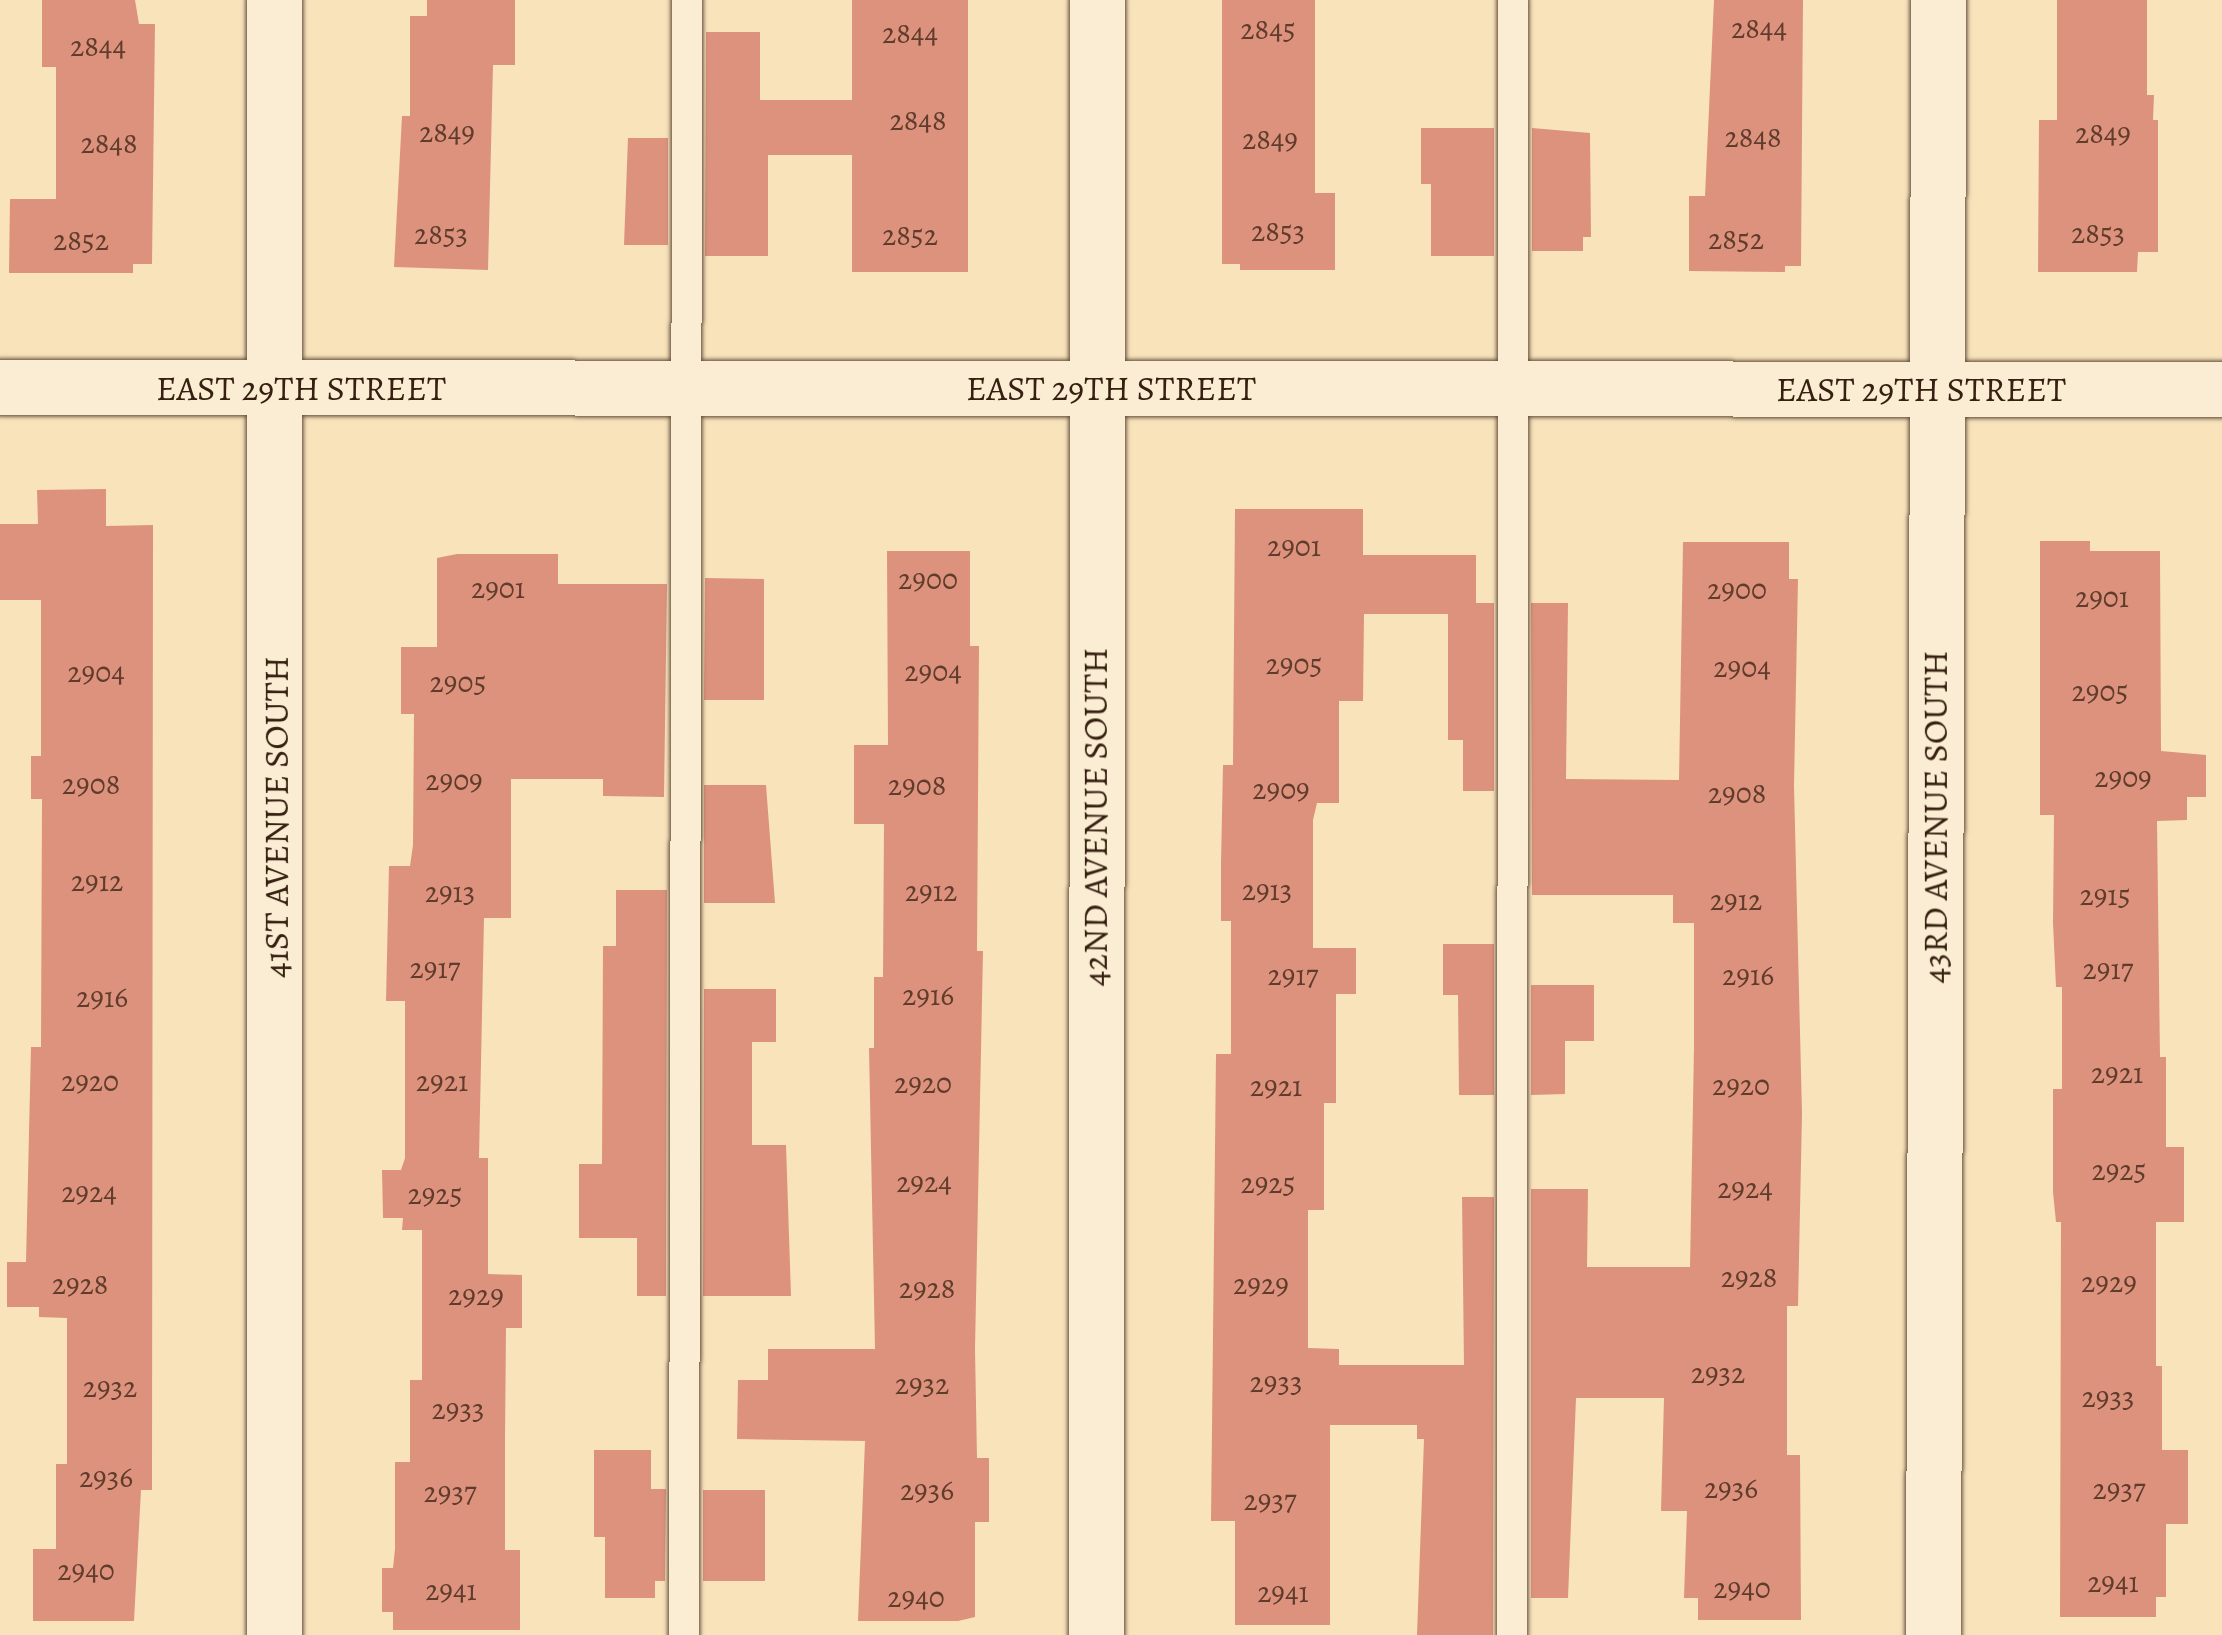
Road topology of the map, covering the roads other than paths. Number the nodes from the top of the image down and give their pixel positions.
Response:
1 (274, 0) edge
2 (686, 0) edge
3 (1097, 0) edge
4 (1513, 0) edge
5 (1938, 0) edge
6 (0, 388) edge
7 (276, 388) junction
8 (688, 388) junction
9 (1095, 388) junction
10 (1514, 389) junction
11 (1936, 389) junction
12 (2222, 389) edge
13 (274, 1635) edge
14 (684, 1635) edge
15 (1096, 1635) edge
16 (1512, 1635) edge
17 (1933, 1635) edge

1 - 7 street, 41ST AVENUE SOUTH
2 - 8 lane
3 - 9 street, 42ND AVENUE SOUTH
4 - 10 lane
5 - 11 street, 43RD AVENUE SOUTH
6 - 7 street, EAST 29TH STREET
7 - 8 street, EAST 29TH STREET
7 - 13 street, 41ST AVENUE SOUTH
8 - 9 street, EAST 29TH STREET
8 - 14 lane
9 - 10 street, EAST 29TH STREET
9 - 15 street, 42ND AVENUE SOUTH
10 - 11 street, EAST 29TH STREET
10 - 16 lane
11 - 12 street, EAST 29TH STREET
11 - 17 street, 43RD AVENUE SOUTH

